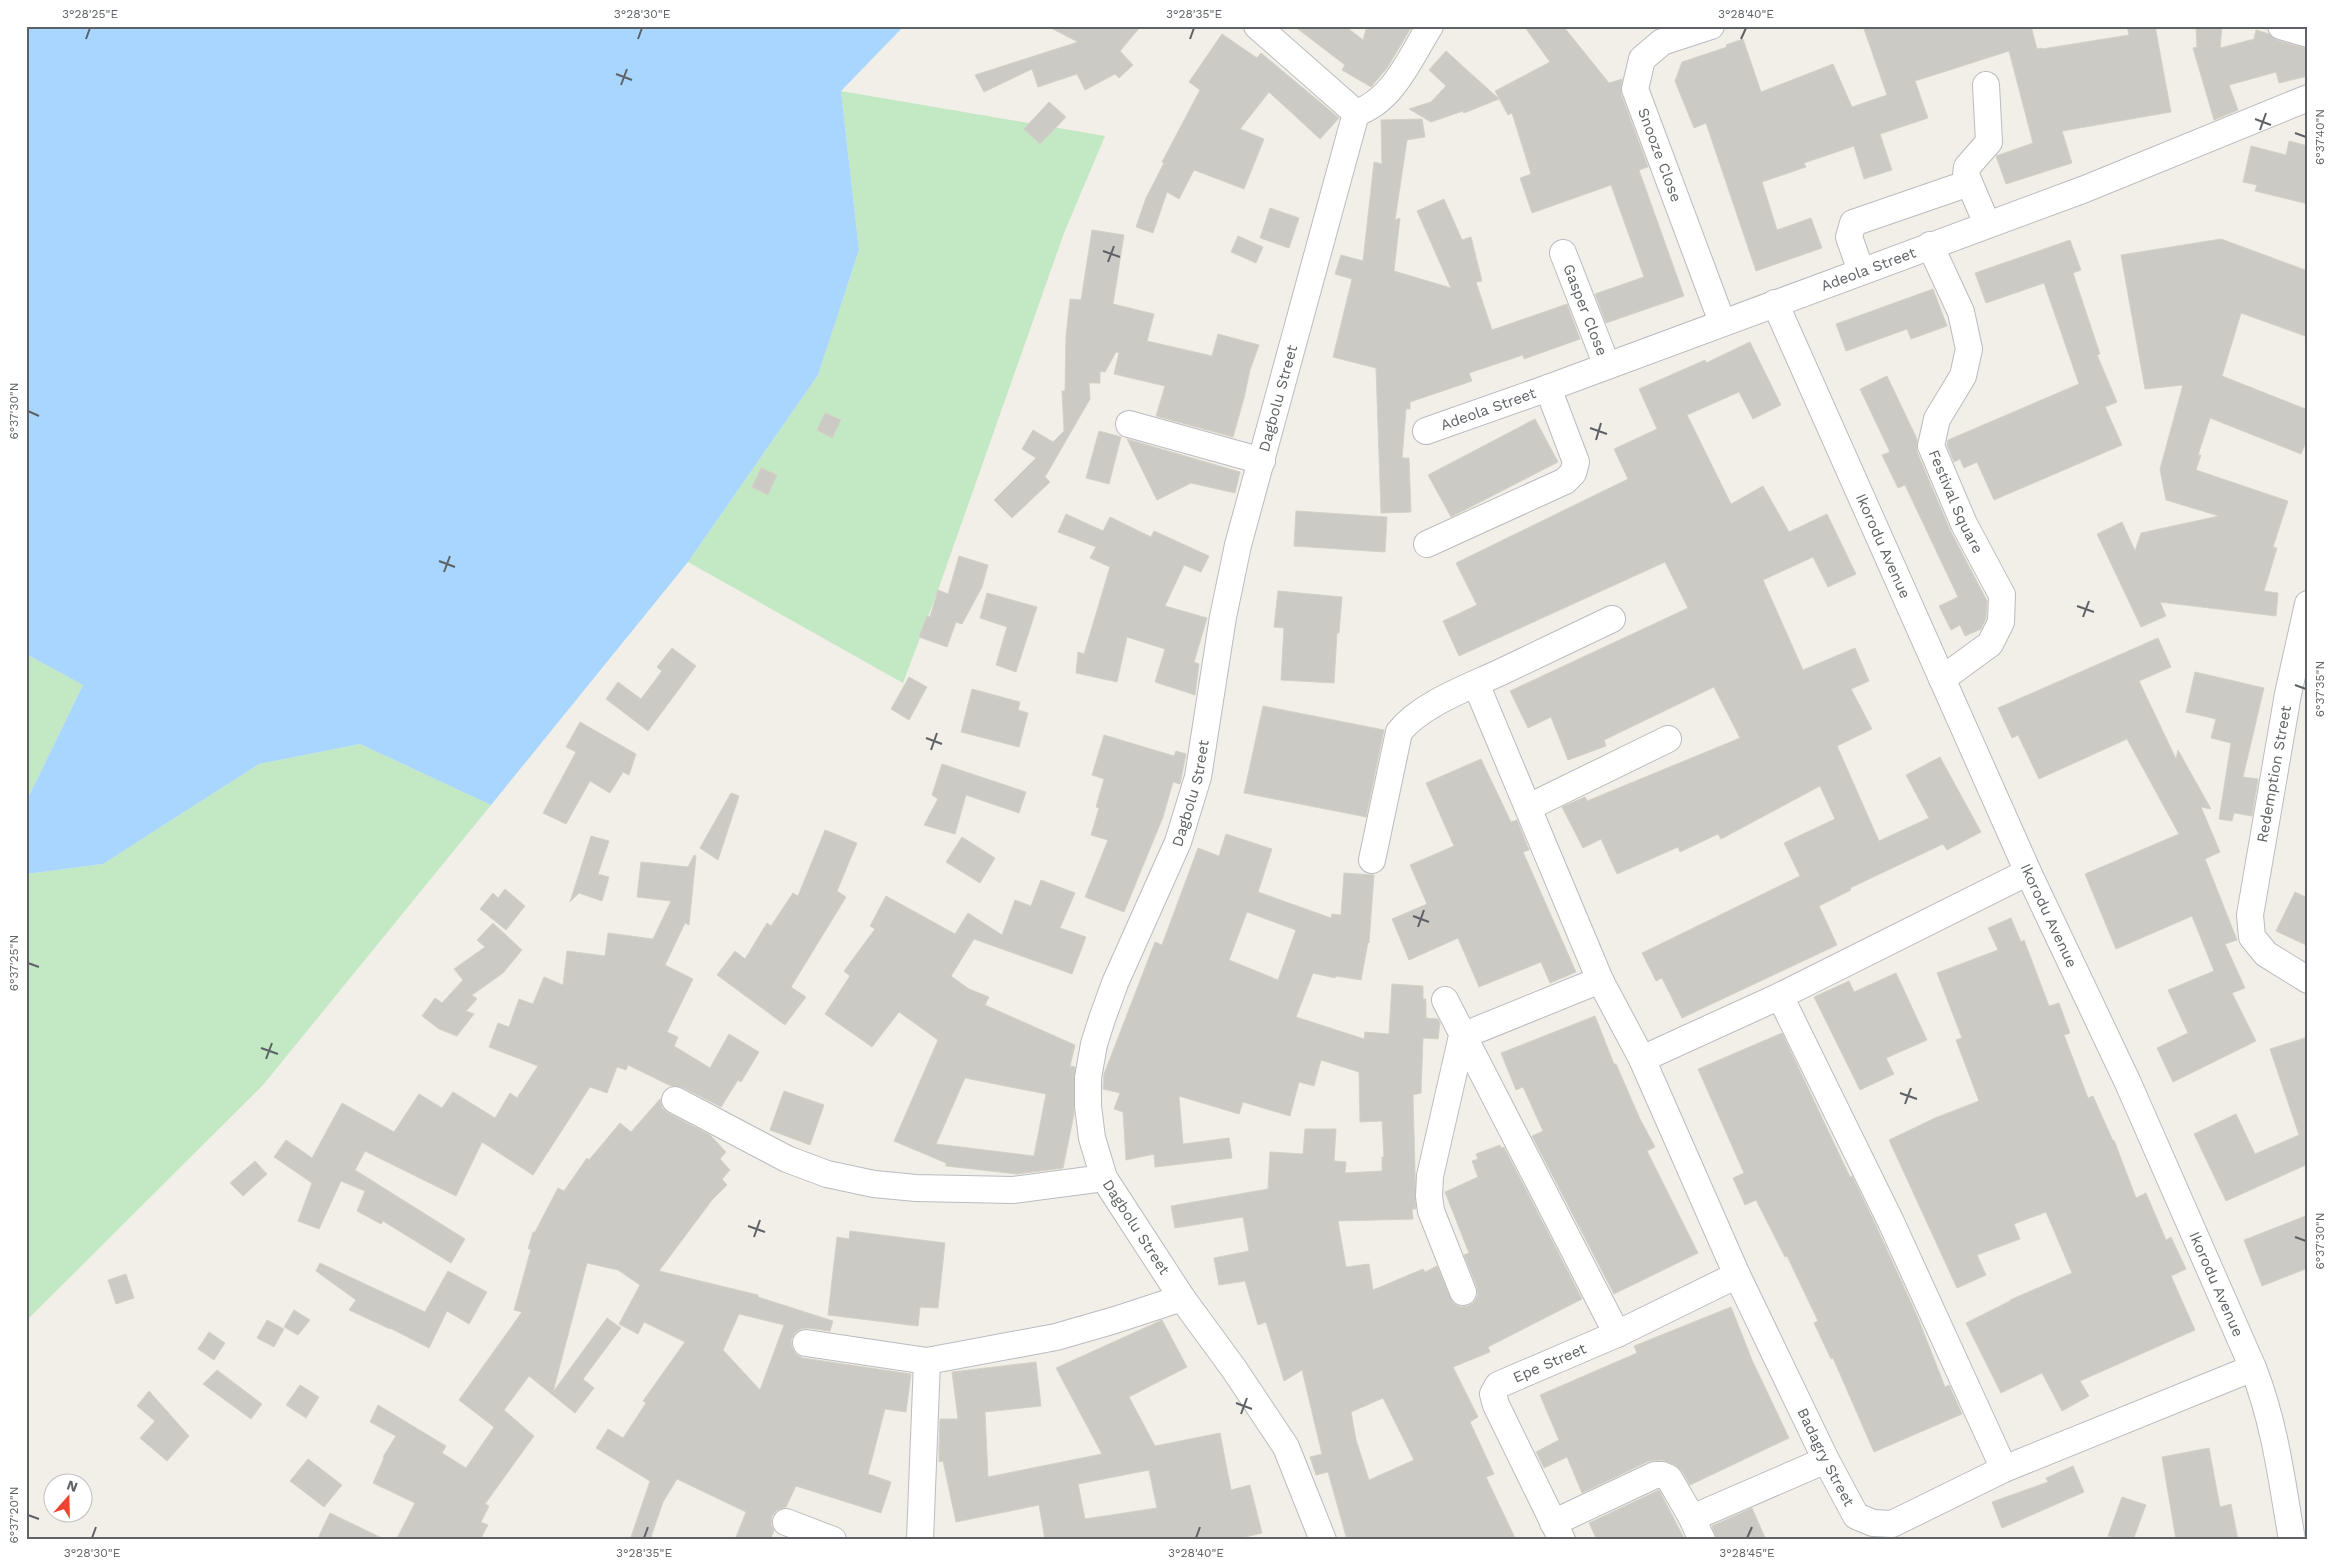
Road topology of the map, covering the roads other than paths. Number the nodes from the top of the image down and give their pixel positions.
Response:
1 (1257, 26) edge
2 (1430, 26) edge
3 (1711, 26) edge
4 (2281, 26) edge
5 (2308, 34) edge
6 (1986, 85) dead end
7 (2308, 98) edge
8 (1356, 113) junction
9 (1970, 183) junction
10 (1987, 224) junction
11 (1930, 245) junction
12 (1563, 253) dead end
13 (1861, 271) junction
14 (1775, 303) junction
15 (1722, 322) junction
16 (1608, 366) junction
17 (1548, 388) junction
18 (1129, 424) dead end
19 (1426, 431) dead end
20 (1262, 462) junction
21 (1427, 544) dead end
22 (2308, 604) edge
23 (1612, 619) dead end
24 (1942, 679) junction
25 (1476, 684) junction
26 (2298, 698) edge
27 (1668, 738) dead end
28 (1529, 807) junction
29 (1372, 860) dead end
30 (2028, 872) junction
31 (1600, 980) junction
32 (2308, 980) edge
33 (1780, 996) junction
34 (1445, 1000) dead end
35 (1462, 1036) junction
36 (1642, 1060) junction
37 (675, 1100) dead end
38 (1104, 1178) junction
39 (1737, 1274) junction
40 (1463, 1292) dead end
41 (1182, 1298) junction
42 (1617, 1334) junction
43 (806, 1343) dead end
44 (927, 1361) junction
45 (2253, 1368) junction
46 (1826, 1460) junction
47 (2004, 1469) junction
48 (786, 1522) dead end
49 (1697, 1529) edge
50 (1558, 1531) edge
51 (833, 1540) edge
52 (920, 1540) edge
53 (1323, 1540) edge
54 (2292, 1540) edge

1 - 8 street
2 - 8 street
3 - 15 street, Snooze Close
4 - 5 street
6 - 9 street
7 - 10 street, Adeola Street
8 - 20 street, Dagbolu Street
9 - 10 street
9 - 13 street
10 - 11 street, Adeola Street
11 - 13 street, Adeola Street
11 - 24 street, Festival Square
12 - 16 street, Gasper Close
13 - 14 street, Adeola Street
14 - 15 street, Adeola Street
14 - 24 street, Ikorodu Avenue
15 - 16 street, Adeola Street
16 - 17 street, Adeola Street
17 - 19 street, Adeola Street
17 - 21 street
18 - 20 street
20 - 38 street, Dagbolu Street
22 - 26 street, Redemption Street
23 - 25 street
24 - 30 street, Ikorodu Avenue
25 - 28 street, Badagry Street
25 - 29 street
26 - 32 street, Redemption Street
27 - 28 street
28 - 31 street, Badagry Street
30 - 33 street
30 - 45 street, Ikorodu Avenue
31 - 35 street
31 - 36 street, Badagry Street
33 - 36 street
33 - 47 street
34 - 35 street
35 - 40 street
35 - 42 street
36 - 39 street, Badagry Street
37 - 38 street
38 - 41 street, Dagbolu Street
39 - 42 street, Epe Street
39 - 46 street, Badagry Street
41 - 44 street
41 - 53 street, Dagbolu Street
42 - 50 street, Epe Street
43 - 44 street
44 - 52 street
45 - 47 street, Badagry Street
45 - 54 street, Ikorodu Avenue
46 - 47 street, Badagry Street
46 - 49 street
48 - 51 street
49 - 50 street

